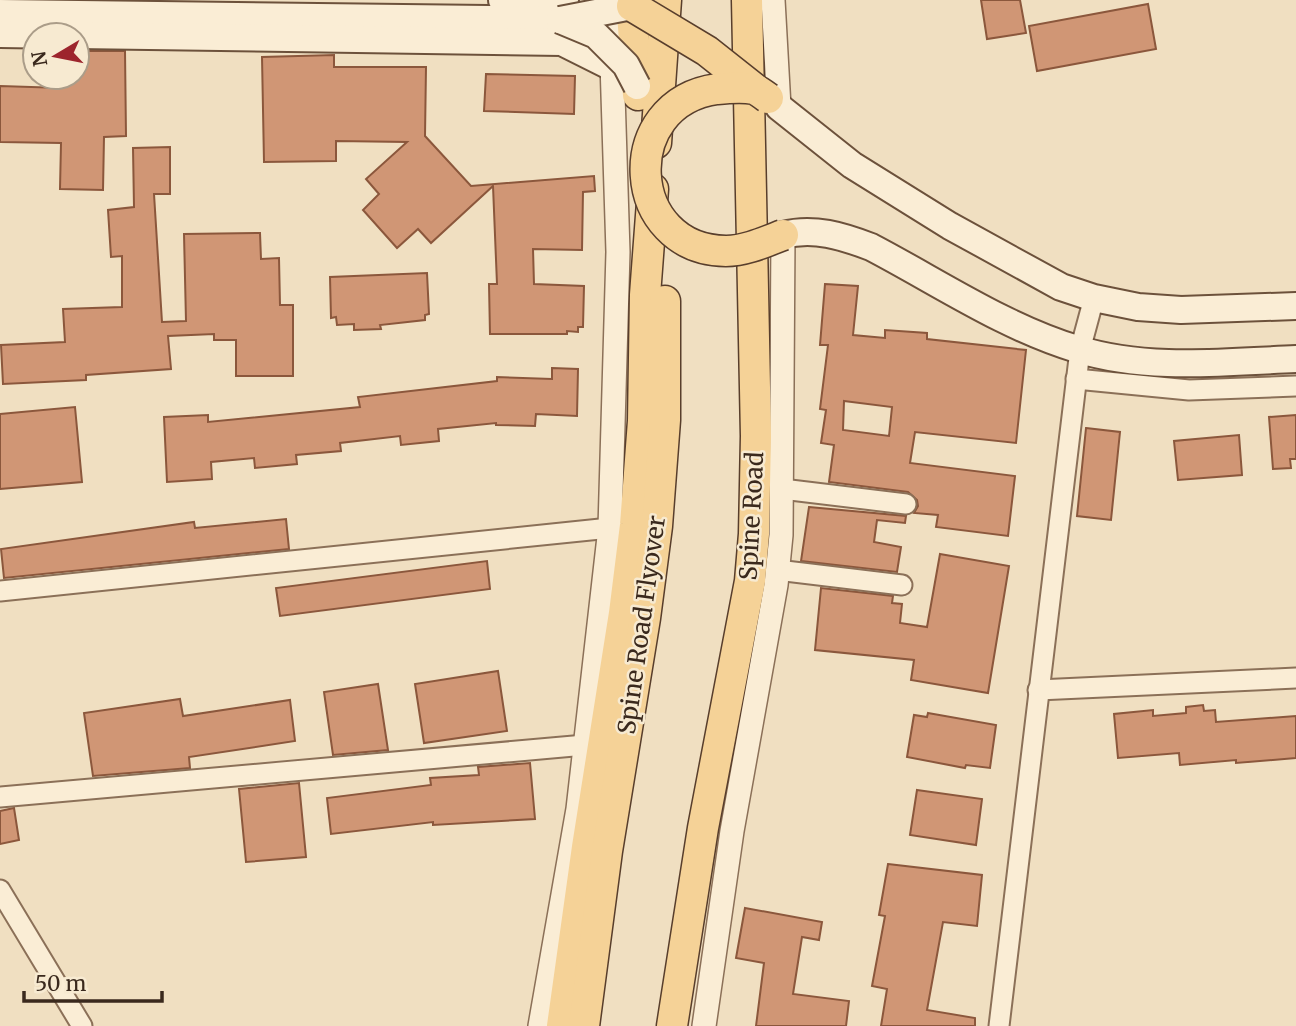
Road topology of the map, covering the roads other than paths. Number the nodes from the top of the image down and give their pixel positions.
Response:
1 (502, 0) edge
2 (666, 0) edge
3 (747, 0) edge
4 (773, 0) edge
5 (624, 2) edge
6 (563, 10) edge
7 (0, 13) edge
8 (0, 34) edge
9 (21, 34) edge
10 (91, 35) edge
11 (612, 67) junction
12 (637, 86) junction
13 (767, 98) junction
14 (645, 165) junction
15 (663, 221) junction
16 (783, 235) junction
17 (1094, 298) junction
18 (1296, 306) edge
19 (1080, 350) junction
20 (1296, 359) edge
21 (1076, 379) junction
22 (1296, 387) edge
23 (782, 489) junction
24 (906, 503) dead end
25 (622, 527) junction
26 (777, 570) junction
27 (902, 585) dead end
28 (0, 591) edge
29 (1296, 678) edge
30 (1038, 690) junction
31 (586, 745) junction
32 (0, 797) edge
33 (0, 890) edge
34 (82, 1026) edge
35 (540, 1026) edge
36 (562, 1026) edge
37 (584, 1026) edge
38 (672, 1026) edge
39 (704, 1026) edge
40 (999, 1026) edge

1 - 6 main road
2 - 25 main road
3 - 38 main road, Spine Road
4 - 13 street
5 - 6 main road, bridge
5 - 11 street
5 - 12 main road, Spine Road Flyover, bridge
5 - 13 main road, bridge
6 - 7 main road
6 - 12 main road, bridge
8 - 9 main road
10 - 11 main road
11 - 25 street
12 - 14 main road, Spine Road Flyover, bridge
13 - 14 main road, Spine Road Flyover, bridge
13 - 17 main road
14 - 15 main road, Spine Road Flyover, bridge
15 - 16 main road, Spine Road Flyover, bridge
15 - 37 main road, Spine Road Flyover
16 - 19 main road
16 - 23 street, Spine Road
17 - 18 main road
17 - 19 street
19 - 20 main road
19 - 21 street
21 - 22 street
21 - 30 street
23 - 24 street
23 - 26 street, Spine Road
25 - 28 street
25 - 31 street
25 - 36 main road
26 - 27 street
26 - 39 street, Spine Road
29 - 30 street
30 - 40 street
31 - 32 street
31 - 35 street
33 - 34 street

